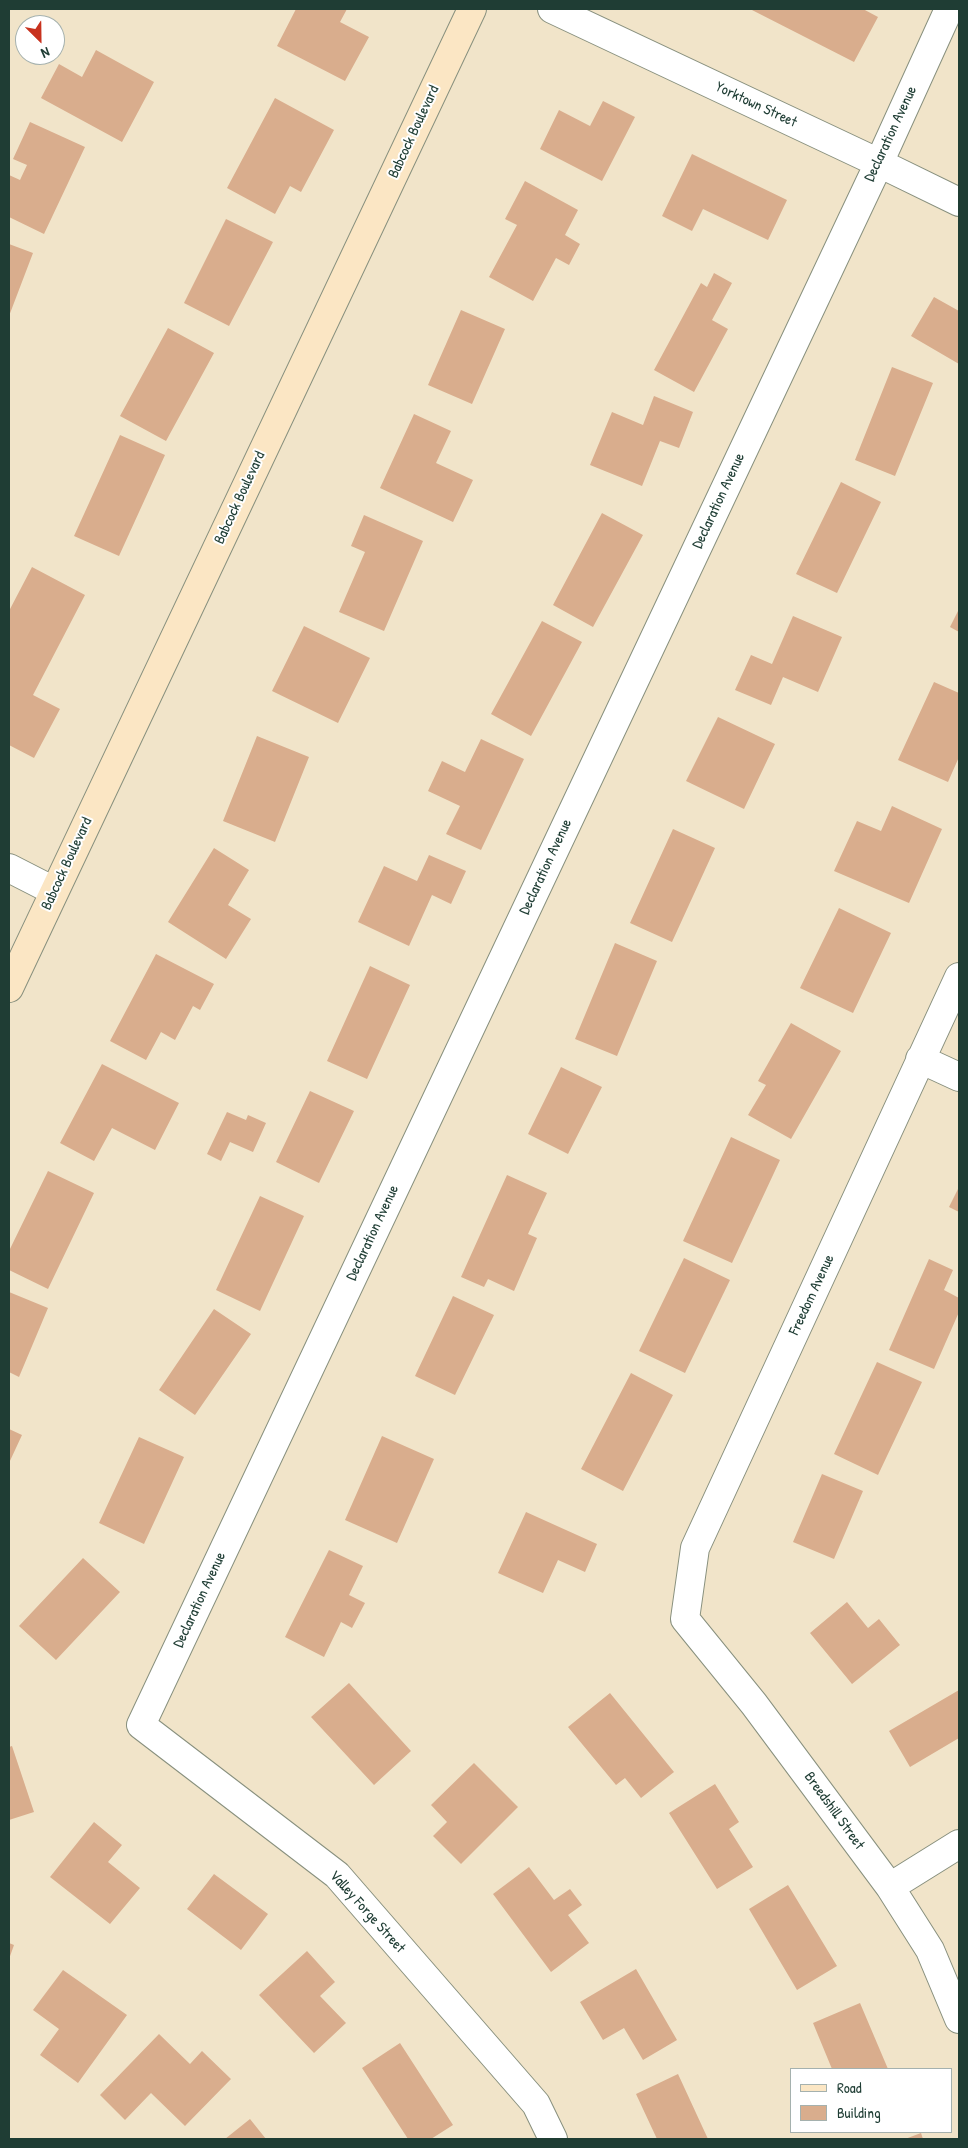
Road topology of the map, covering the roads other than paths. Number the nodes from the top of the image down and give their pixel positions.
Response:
1 (472, 9) edge
2 (552, 9) edge
3 (949, 9) edge
4 (879, 162) junction
5 (959, 202) edge
6 (9, 868) edge
7 (54, 891) junction
8 (959, 977) edge
9 (9, 988) edge
10 (920, 1059) junction
11 (959, 1077) edge
12 (685, 1619) joint
13 (141, 1724) joint
14 (959, 1844) edge
15 (890, 1888) junction
16 (959, 2019) edge
17 (553, 2139) edge

1 - 7 street, Babcock Boulevard
2 - 4 street, Yorktown Street
3 - 4 street, Declaration Avenue
4 - 5 street, Yorktown Street
4 - 13 street, Declaration Avenue
6 - 7 street
7 - 9 street, Babcock Boulevard
8 - 10 street, Freedom Avenue
10 - 11 street
10 - 12 street, Freedom Avenue
12 - 15 street, Breedshill Street
13 - 17 street, Valley Forge Street
14 - 15 street
15 - 16 street, Breedshill Street

